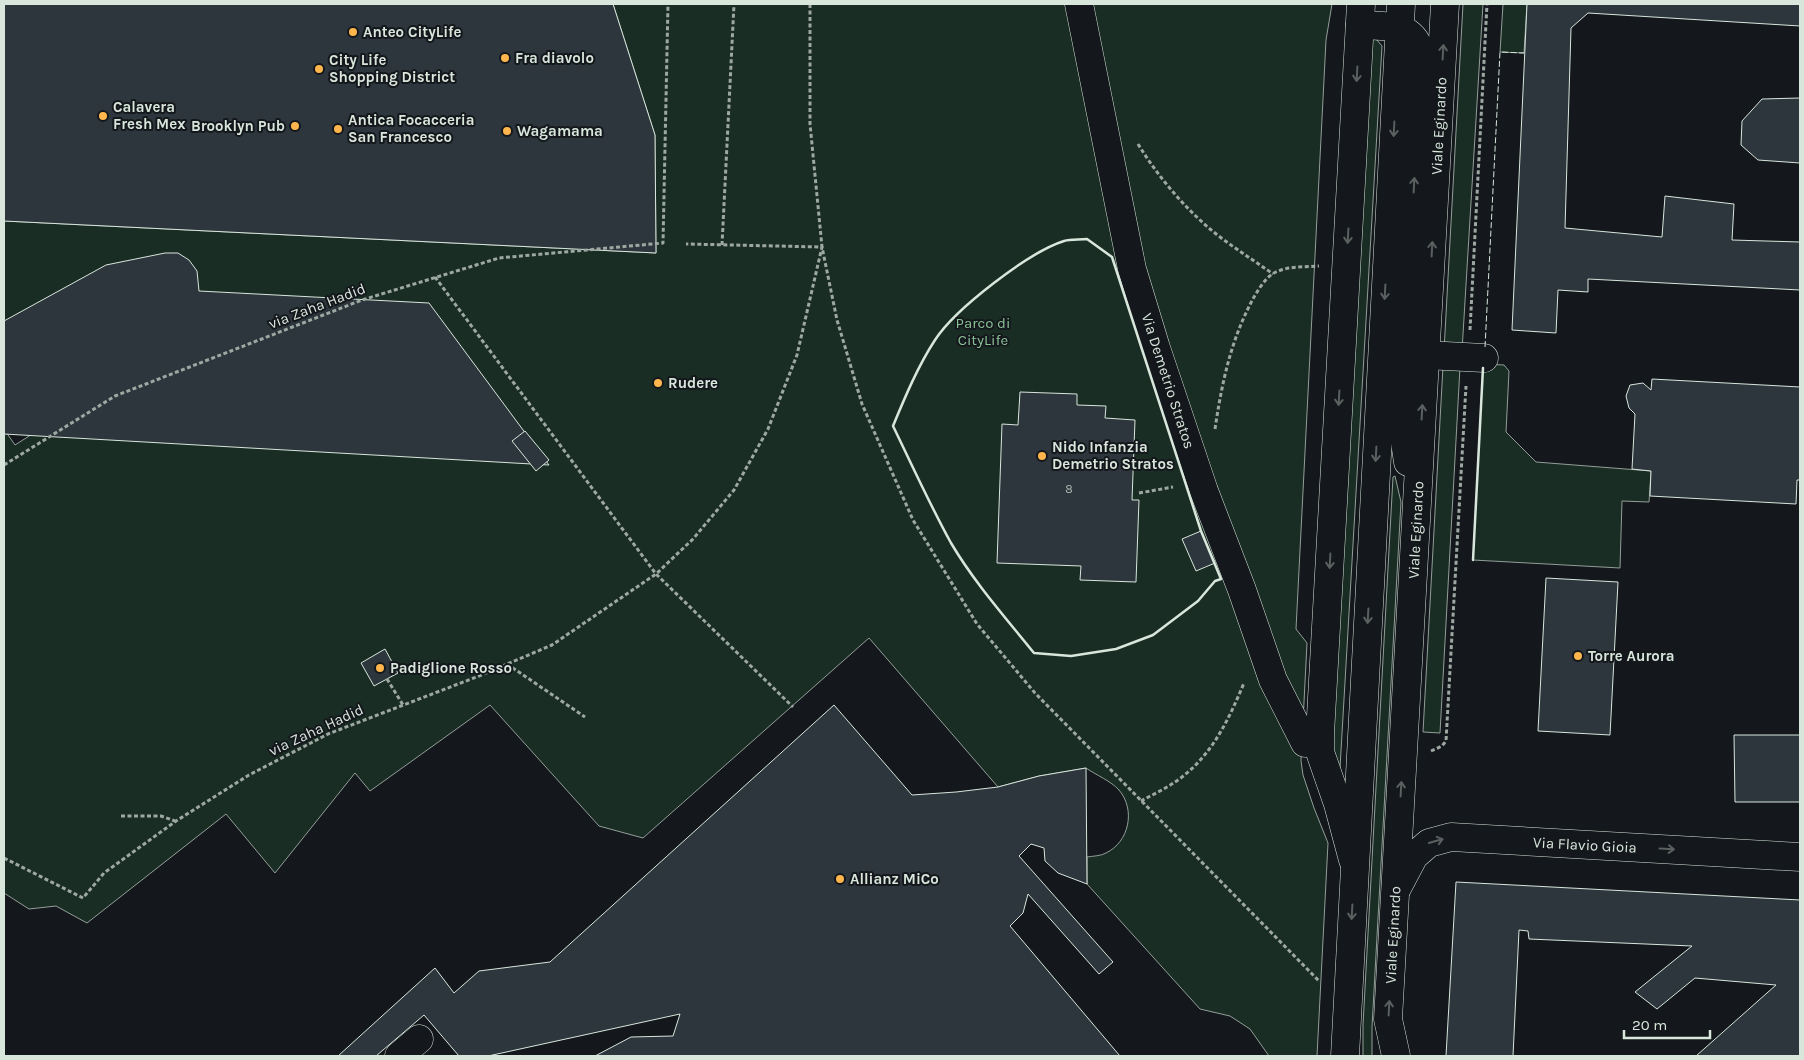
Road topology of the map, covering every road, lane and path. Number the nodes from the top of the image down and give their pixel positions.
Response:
1 (668, 4) edge
2 (734, 4) edge
3 (810, 4) edge
4 (1079, 4) edge
5 (1445, 4) edge
6 (1487, 4) edge
7 (1361, 14) edge
8 (1400, 16) edge
9 (1134, 139) dead end
10 (686, 244) dead end
11 (722, 245) junction
12 (822, 247) junction
13 (1320, 266) dead end
14 (1273, 274) junction
15 (435, 277) junction
16 (1426, 355) junction
17 (1476, 357) junction
18 (1214, 432) dead end
19 (4, 465) edge
20 (1201, 482) junction
21 (1139, 493) dead end
22 (1416, 530) junction
23 (656, 574) junction
24 (1259, 637) junction
25 (507, 664) junction
26 (387, 679) dead end
27 (403, 704) junction
28 (793, 706) dead end
29 (585, 717) dead end
30 (1305, 743) dead end
31 (1403, 750) junction
32 (1141, 801) junction
33 (121, 816) dead end
34 (176, 821) junction
35 (1800, 857) edge
36 (4, 858) edge
37 (1354, 864) junction
38 (1396, 890) junction
39 (1324, 986) dead end
40 (1345, 1056) edge
41 (1396, 1056) edge

1 - 15 path, via Zaha Hadid
2 - 11 path
3 - 12 path
4 - 20 main road, Via Demetrio Stratos
16 -> 5 main road, Viale Eginardo
6 - 17 path
7 - 8 main road
7 -> 37 main road
22 -> 8 main road
8 -> 37 main road
9 - 14 path
10 - 11 path
11 - 12 path
12 - 23 path, via Zaha Hadid
12 - 32 path
13 - 14 path
14 - 18 path
15 - 19 path, via Zaha Hadid
15 - 23 path
16 - 17 main road
22 -> 16 main road, Viale Eginardo
17 - 31 path
20 - 21 path
20 - 24 main road, Via Demetrio Stratos
22 - 31 main road, Viale Eginardo
23 - 25 path, via Zaha Hadid
23 - 28 path
24 - 30 main road, Via Demetrio Stratos
24 - 32 path
25 - 27 path, via Zaha Hadid
25 - 29 path
26 - 27 path
27 - 34 path, via Zaha Hadid
38 -> 31 main road, Viale Eginardo
32 - 39 path
33 - 34 path
34 - 36 path, via Zaha Hadid
38 -> 35 main road, Via Flavio Gioia
37 -> 40 main road
41 -> 38 main road, Viale Eginardo

